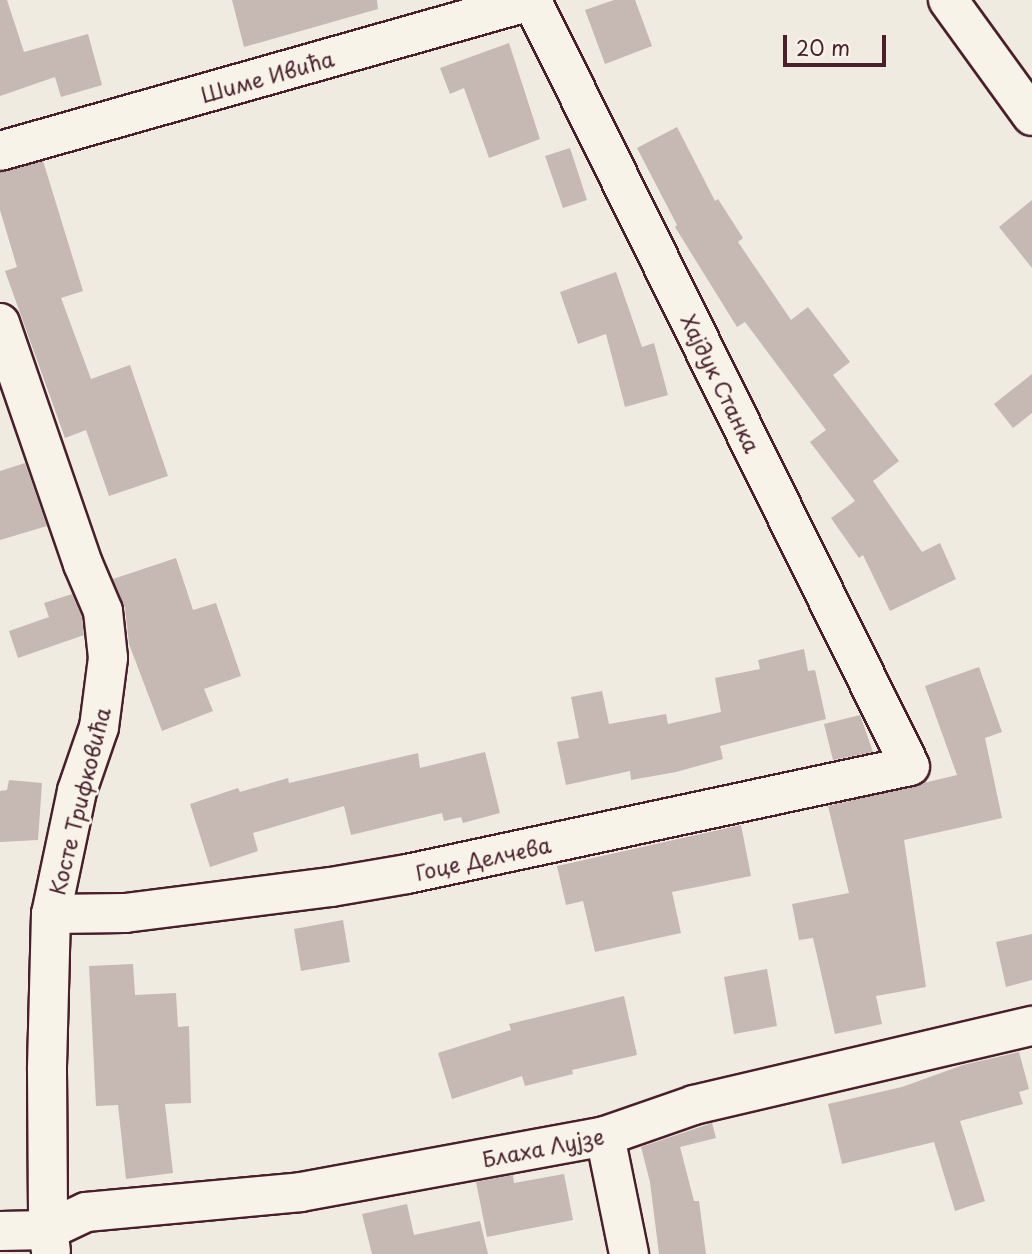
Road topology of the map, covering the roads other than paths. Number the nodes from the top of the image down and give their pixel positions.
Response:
1 (533, 0) edge
2 (948, 0) edge
3 (1032, 116) edge
4 (0, 151) edge
5 (0, 323) edge
6 (910, 766) joint
7 (51, 914) junction
8 (1032, 1026) edge
9 (605, 1136) junction
10 (0, 1231) edge
11 (50, 1242) edge
12 (629, 1254) edge

1 - 4 street, Шиме Ивића
1 - 6 street, Хајдук Станка
2 - 3 street
5 - 7 street, Косте Трифковића
6 - 7 street, Гоце Делчева
7 - 11 street, Косте Трифковића
8 - 9 street, Блаха Лујзе
9 - 11 street, Блаха Лујзе
9 - 12 street
10 - 11 street

